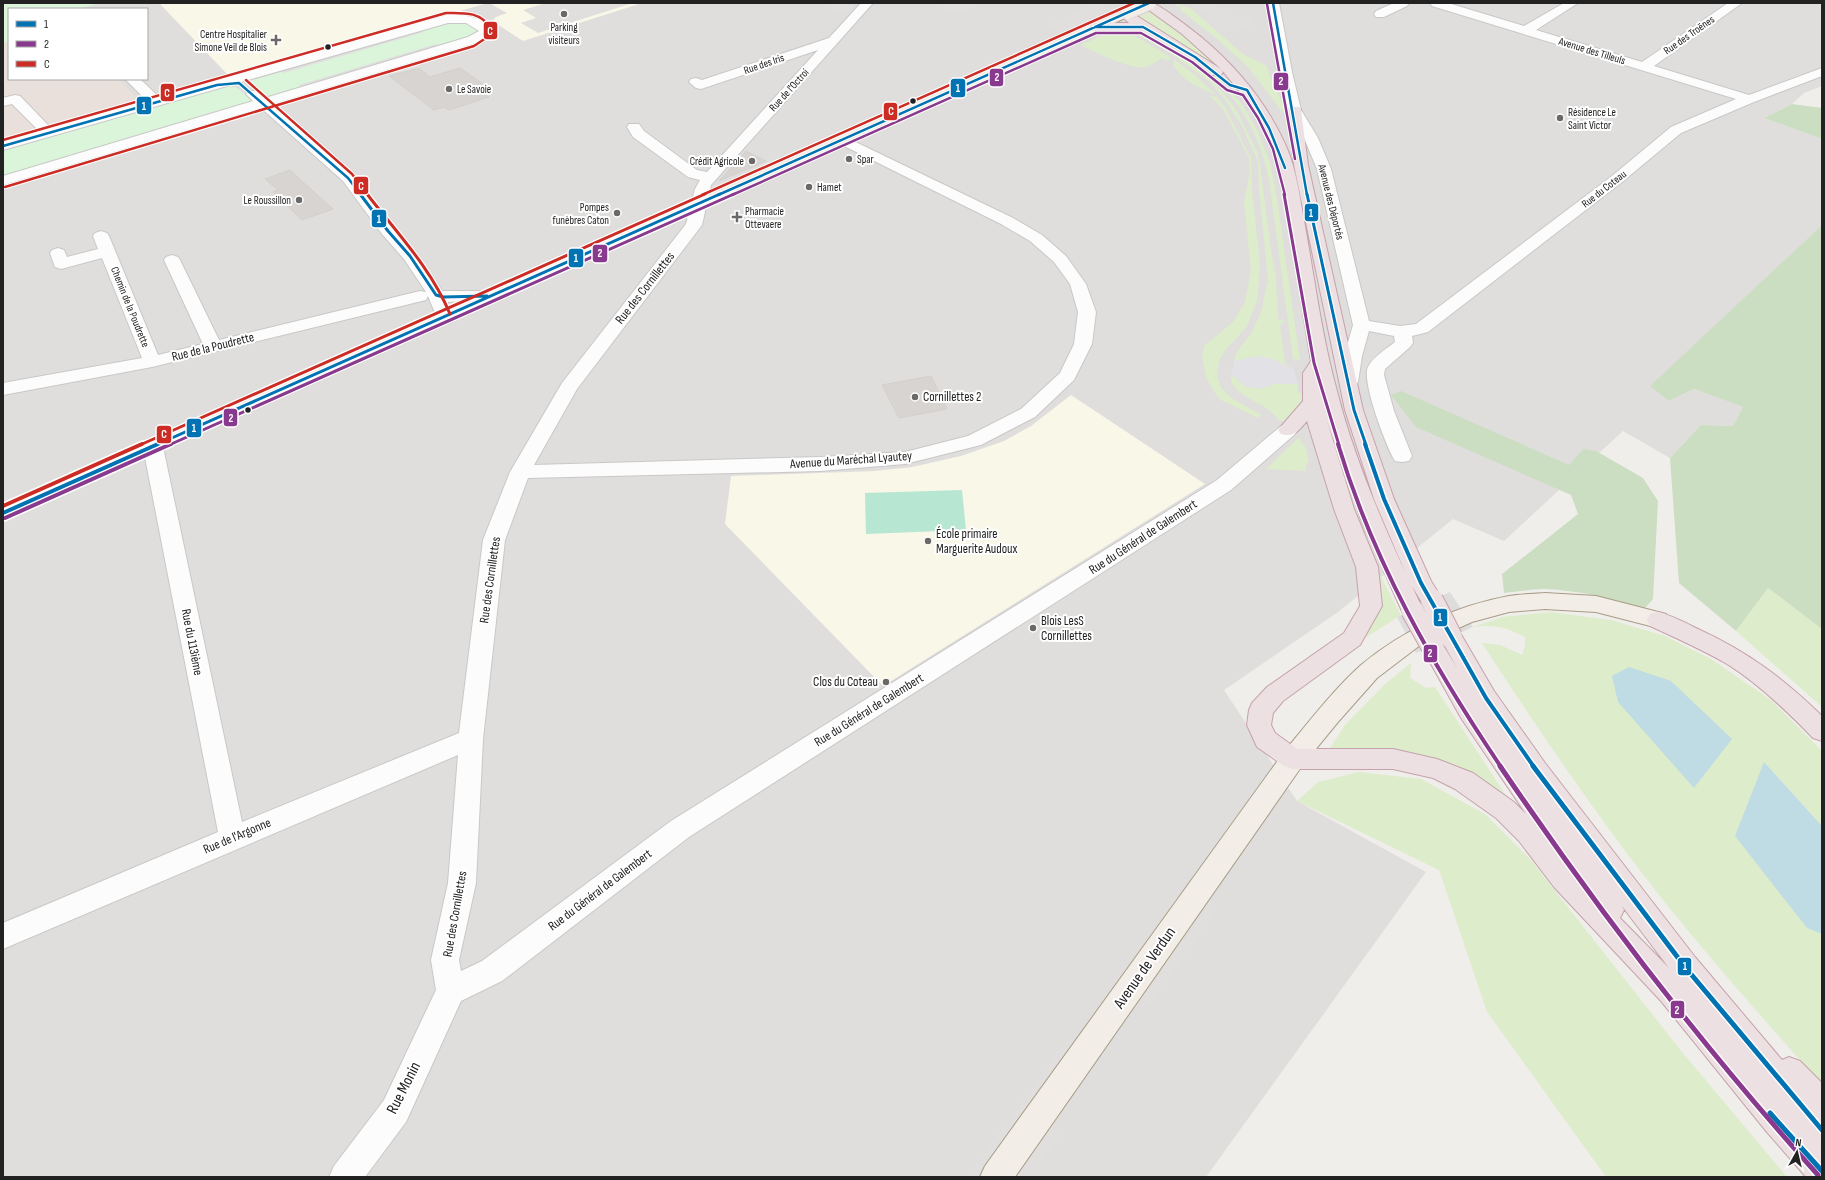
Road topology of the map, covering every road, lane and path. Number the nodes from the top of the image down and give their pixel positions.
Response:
1 (866, 3) edge
2 (1109, 3) edge
3 (1145, 3) edge
4 (1150, 3) edge
5 (1160, 3) edge
6 (1273, 3) edge
7 (1403, 3) edge
8 (1436, 3) edge
9 (1572, 3) edge
10 (1736, 3) edge
11 (1127, 13) junction
12 (1380, 14) dead end
13 (1095, 27) junction
14 (1143, 28) junction
15 (1524, 30) junction
16 (833, 40) junction
17 (1643, 67) junction
18 (1822, 72) edge
19 (133, 80) edge
20 (246, 80) junction
21 (696, 82) dead end
22 (1247, 90) junction
23 (1749, 99) junction
24 (3, 102) edge
25 (156, 102) junction
26 (262, 102) junction
27 (1294, 110) junction
28 (634, 127) dead end
29 (48, 134) junction
30 (841, 140) junction
31 (3, 146) edge
32 (1301, 165) junction
33 (711, 177) junction
34 (3, 181) edge
35 (722, 193) junction
36 (699, 203) junction
37 (101, 236) dead end
38 (107, 252) junction
39 (58, 253) dead end
40 (172, 260) dead end
41 (428, 296) junction
42 (487, 296) junction
43 (444, 316) junction
44 (1362, 325) junction
45 (1402, 331) junction
46 (213, 347) junction
47 (152, 362) junction
48 (1318, 383) junction
49 (3, 389) edge
50 (1350, 390) junction
51 (1288, 430) junction
52 (1321, 437) junction
53 (153, 447) junction
54 (1402, 456) dead end
55 (520, 472) junction
56 (3, 513) edge
57 (1422, 605) junction
58 (1658, 620) joint
59 (1822, 731) edge
60 (471, 739) junction
61 (1293, 760) junction
62 (232, 838) junction
63 (3, 936) edge
64 (1678, 979) junction
65 (451, 991) junction
66 (1822, 1105) edge
67 (1822, 1130) edge
68 (1822, 1171) edge
69 (345, 1177) edge
70 (996, 1177) edge

1 - 16 street, Rue de l'Octroi
2 - 11 main road
3 - 22 highway
4 - 11 main road, bridge
5 - 32 highway
6 - 27 street, Avenue des Déportés
7 - 12 street
8 - 15 street, Avenue des Tilleuls
9 - 15 street
10 - 17 street, Rue des Troënes
11 - 13 main road
11 - 14 highway
13 - 14 highway
13 - 30 main road
14 - 22 highway
15 - 17 street, Avenue des Tilleuls
16 - 21 street, Rue des Iris
16 - 33 street, Rue de l'Octroi
17 - 23 street, Avenue des Tilleuls
18 - 23 street, Rue du Coteau
19 - 25 street
20 - 25 street
20 - 26 street
20 - 26 street
22 - 48 highway
23 - 45 street, Rue du Coteau
24 - 29 street
25 - 29 street
26 - 34 street
26 - 41 street
27 - 32 highway
27 - 44 street, Avenue des Déportés
28 - 33 street
29 - 31 street
30 - 35 main road
30 - 55 street, Avenue du Maréchal Lyautey
32 - 50 highway, Avenue des Déportés
33 - 35 street
33 - 36 street, Rue de l'Octroi
35 - 36 main road
36 - 42 main road
36 - 55 street, Rue des Cornillettes
37 - 38 street, Chemin de la Poudrette
38 - 39 street, Chemin de la Poudrette
38 - 47 street, Chemin de la Poudrette
40 - 46 street
41 - 42 street, Rue de la Poudrette
41 - 43 street
41 - 46 street, Rue de la Poudrette
42 - 43 main road
43 - 53 main road
44 - 45 street, Rue du Coteau
44 - 50 street, Avenue des Déportés
45 - 54 street
46 - 47 street, Rue de la Poudrette
47 - 49 street, Rue de la Poudrette
48 - 51 highway
48 - 52 highway
48 - 57 highway
50 - 57 highway, Avenue des Déportés
51 - 52 highway
51 - 65 street, Rue du Général de Galembert
52 - 61 highway
53 - 56 main road
53 - 62 street, Rue du 113ième
55 - 60 street, Rue des Cornillettes
57 - 64 highway, bridge
58 - 59 highway
58 - 61 main road, Avenue de Verdun
60 - 62 street, Rue de l'Argonne
60 - 65 street, Rue des Cornillettes
61 - 64 highway
61 - 70 main road, Avenue de Verdun
62 - 63 street, Rue de l'Argonne
64 - 66 highway
64 - 67 highway
64 - 68 highway
65 - 69 street, Rue Monin

